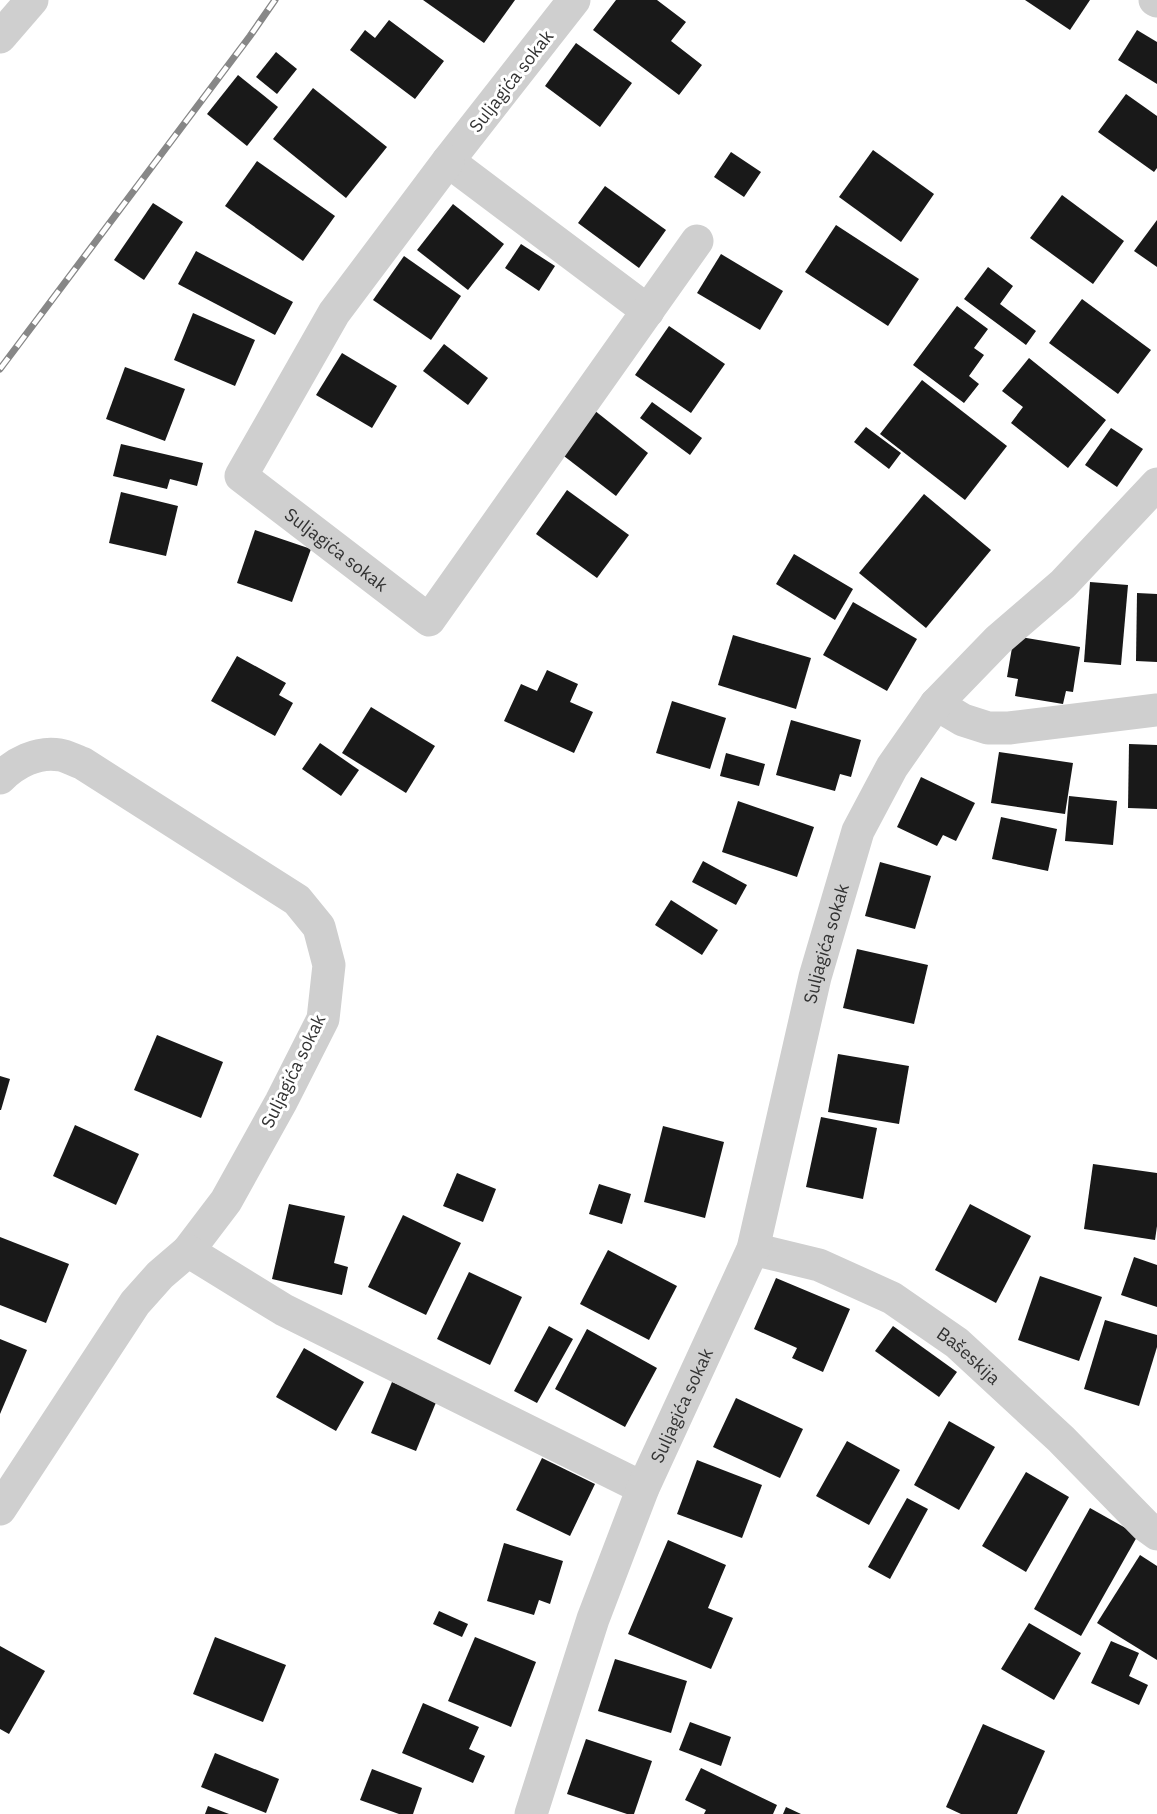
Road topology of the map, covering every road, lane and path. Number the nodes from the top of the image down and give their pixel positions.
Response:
1 (32, 0) edge
2 (574, 0) edge
3 (0, 37) edge
4 (448, 161) junction
5 (697, 241) dead end
6 (648, 310) junction
7 (1157, 484) edge
8 (936, 704) junction
9 (1157, 710) edge
10 (0, 778) edge
11 (753, 1250) junction
12 (188, 1251) junction
13 (643, 1488) junction
14 (0, 1509) edge
15 (1153, 1522) edge
16 (531, 1814) edge

1 - 3 street
2 - 4 street, Suljagića sokak
4 - 6 street
4 - 6 street, Suljagića sokak
5 - 6 street, Suljagića sokak
7 - 8 street, Suljagića sokak
8 - 9 street
8 - 11 street, Suljagića sokak
10 - 12 street, Suljagića sokak
11 - 13 street, Suljagića sokak
11 - 15 street, Bašeskija
12 - 13 street
12 - 14 street, Suljagića sokak
13 - 16 street, Suljagića sokak

